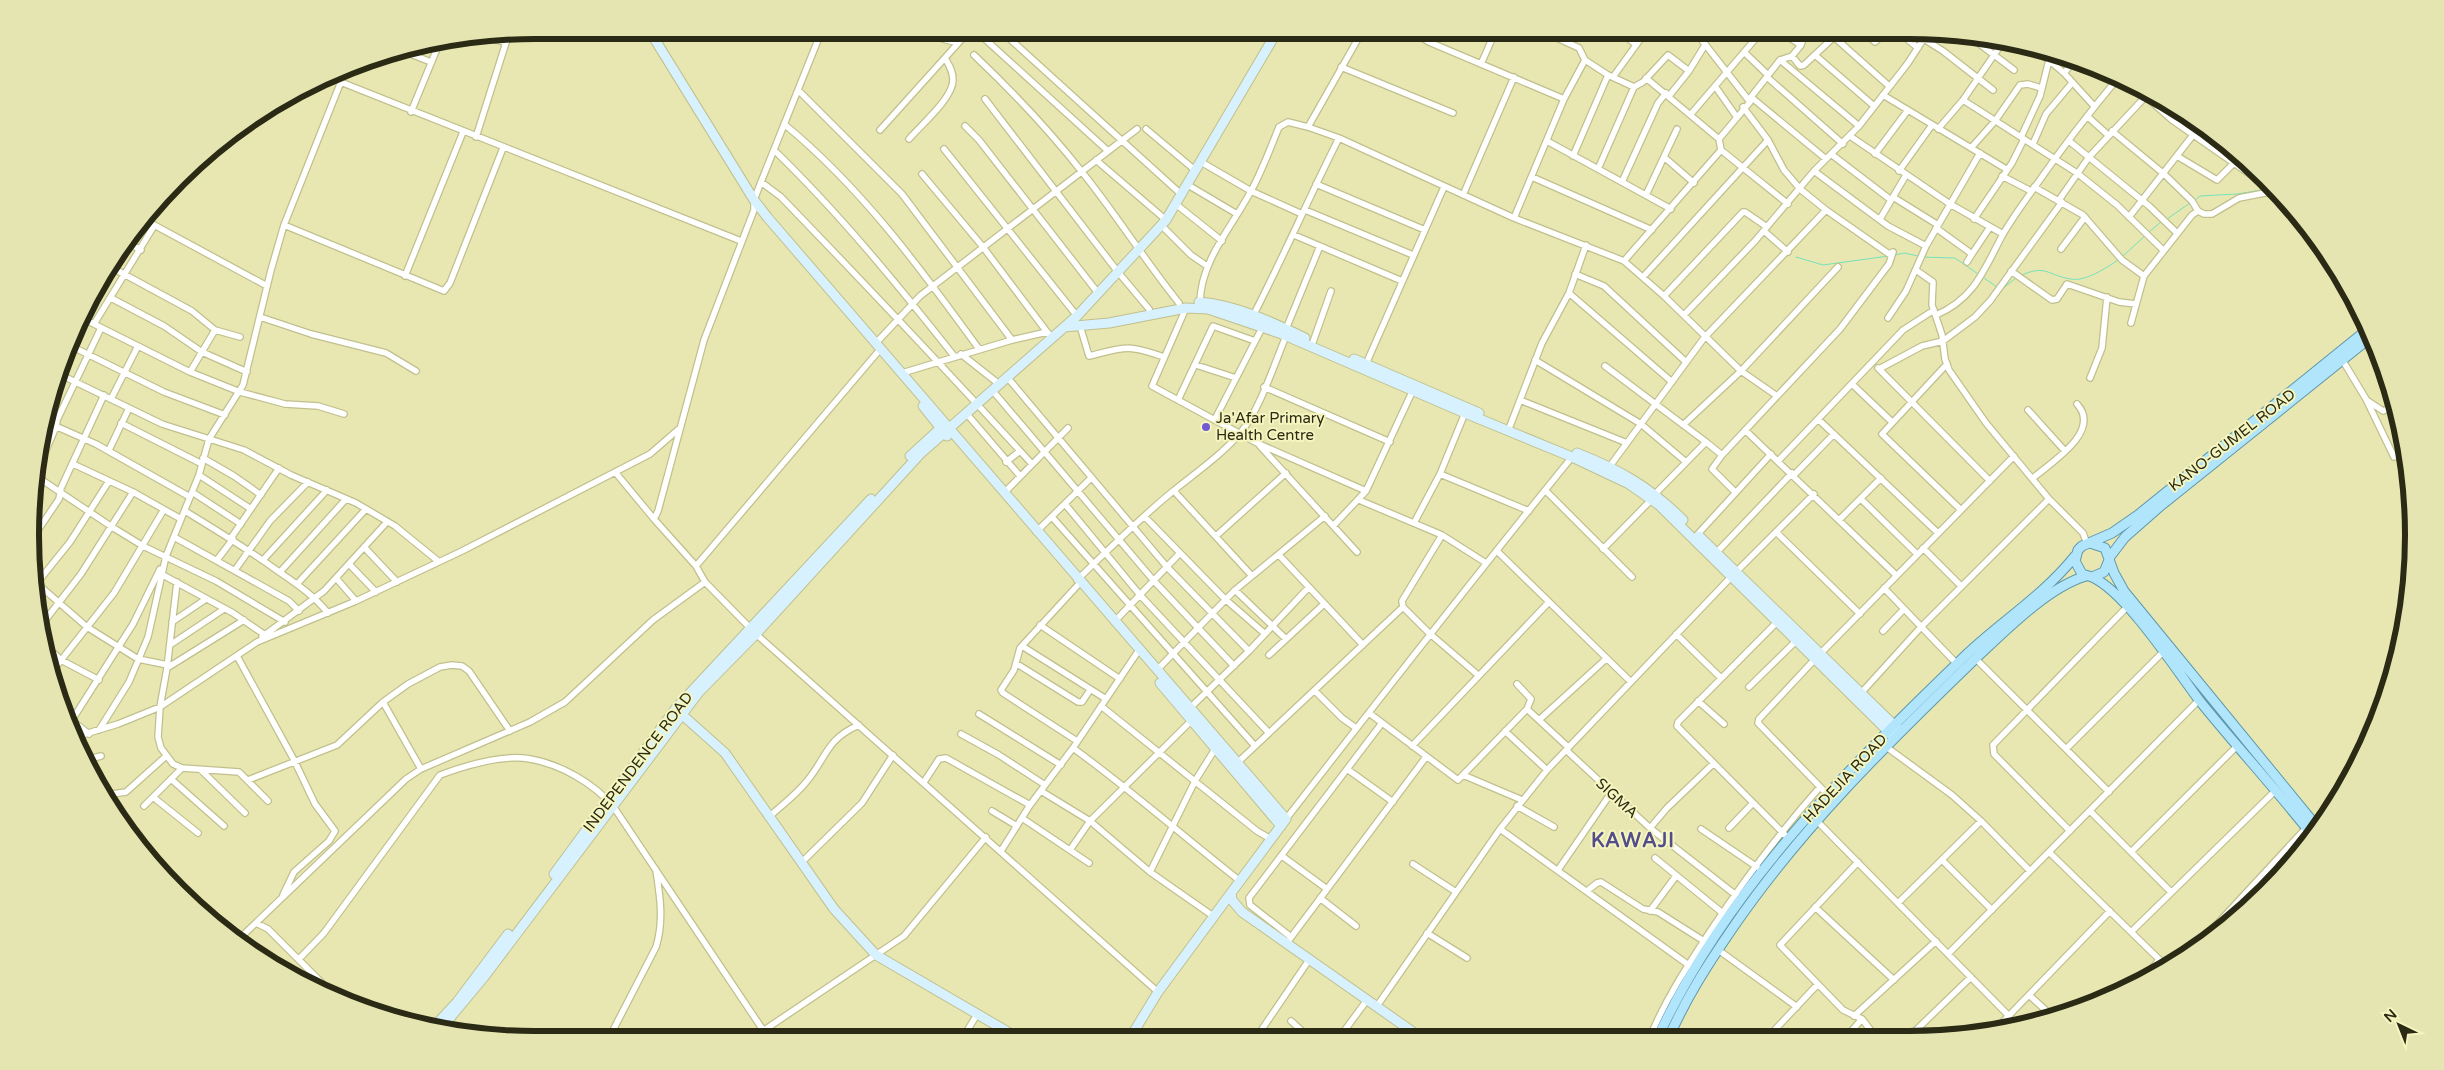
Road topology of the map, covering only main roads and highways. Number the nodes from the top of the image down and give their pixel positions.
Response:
1 (648, 39) edge
2 (654, 39) edge
3 (1273, 39) edge
4 (676, 79) junction
5 (823, 287) junction
6 (1183, 305) junction
7 (1252, 319) junction
8 (1071, 322) junction
9 (1286, 332) junction
10 (2362, 334) edge
11 (2366, 342) edge
12 (2299, 391) junction
13 (1437, 398) junction
14 (945, 428) junction
15 (1653, 496) junction
16 (2088, 543) junction
17 (2075, 556) junction
18 (2109, 559) junction
19 (1734, 574) junction
20 (2089, 577) junction
21 (1077, 583) junction
22 (1138, 653) junction
23 (1818, 656) junction
24 (679, 711) junction
25 (1894, 731) junction
26 (610, 803) junction
27 (1283, 823) junction
28 (2314, 823) edge
29 (2308, 830) edge
30 (1231, 894) junction
31 (1711, 945) junction
32 (438, 1022) edge
33 (445, 1023) edge
34 (1008, 1031) edge
35 (1134, 1031) edge
36 (1405, 1031) edge
37 (1661, 1031) edge
38 (1672, 1031) edge

1 - 4 main road
2 - 4 main road
3 - 8 main road
4 - 5 main road
4 - 5 main road
5 - 14 main road
5 - 14 main road
6 - 7 main road
6 - 7 main road
6 - 8 main road
6 - 8 main road
7 - 9 main road
7 - 9 main road
8 - 14 main road
9 - 13 main road
9 - 13 main road
10 - 12 main road, KANO-GUMEL ROAD
11 - 12 main road, KANO-GUMEL ROAD
12 - 16 main road, KANO-GUMEL ROAD
12 - 18 main road, KANO-GUMEL ROAD
13 - 15 main road
13 - 15 main road
14 - 21 main road
14 - 21 main road
14 - 24 main road, INDEPENDENCE ROAD
15 - 19 main road
15 - 19 main road
16 - 17 main road
16 - 18 main road
17 - 20 main road
17 - 25 main road, HADEJIA ROAD
18 - 20 main road
18 - 28 main road
19 - 23 main road
19 - 23 main road
20 - 25 main road, HADEJIA ROAD
20 - 29 main road
21 - 22 main road
21 - 22 main road
22 - 27 main road
22 - 27 main road
23 - 25 main road
23 - 25 main road
24 - 26 main road, INDEPENDENCE ROAD
24 - 34 main road
25 - 31 main road, HADEJIA ROAD
25 - 31 main road, HADEJIA ROAD
26 - 32 main road, INDEPENDENCE ROAD
26 - 33 main road, INDEPENDENCE ROAD
27 - 30 main road
30 - 35 main road
30 - 36 main road
31 - 37 main road, HADEJIA ROAD
31 - 38 main road, HADEJIA ROAD

